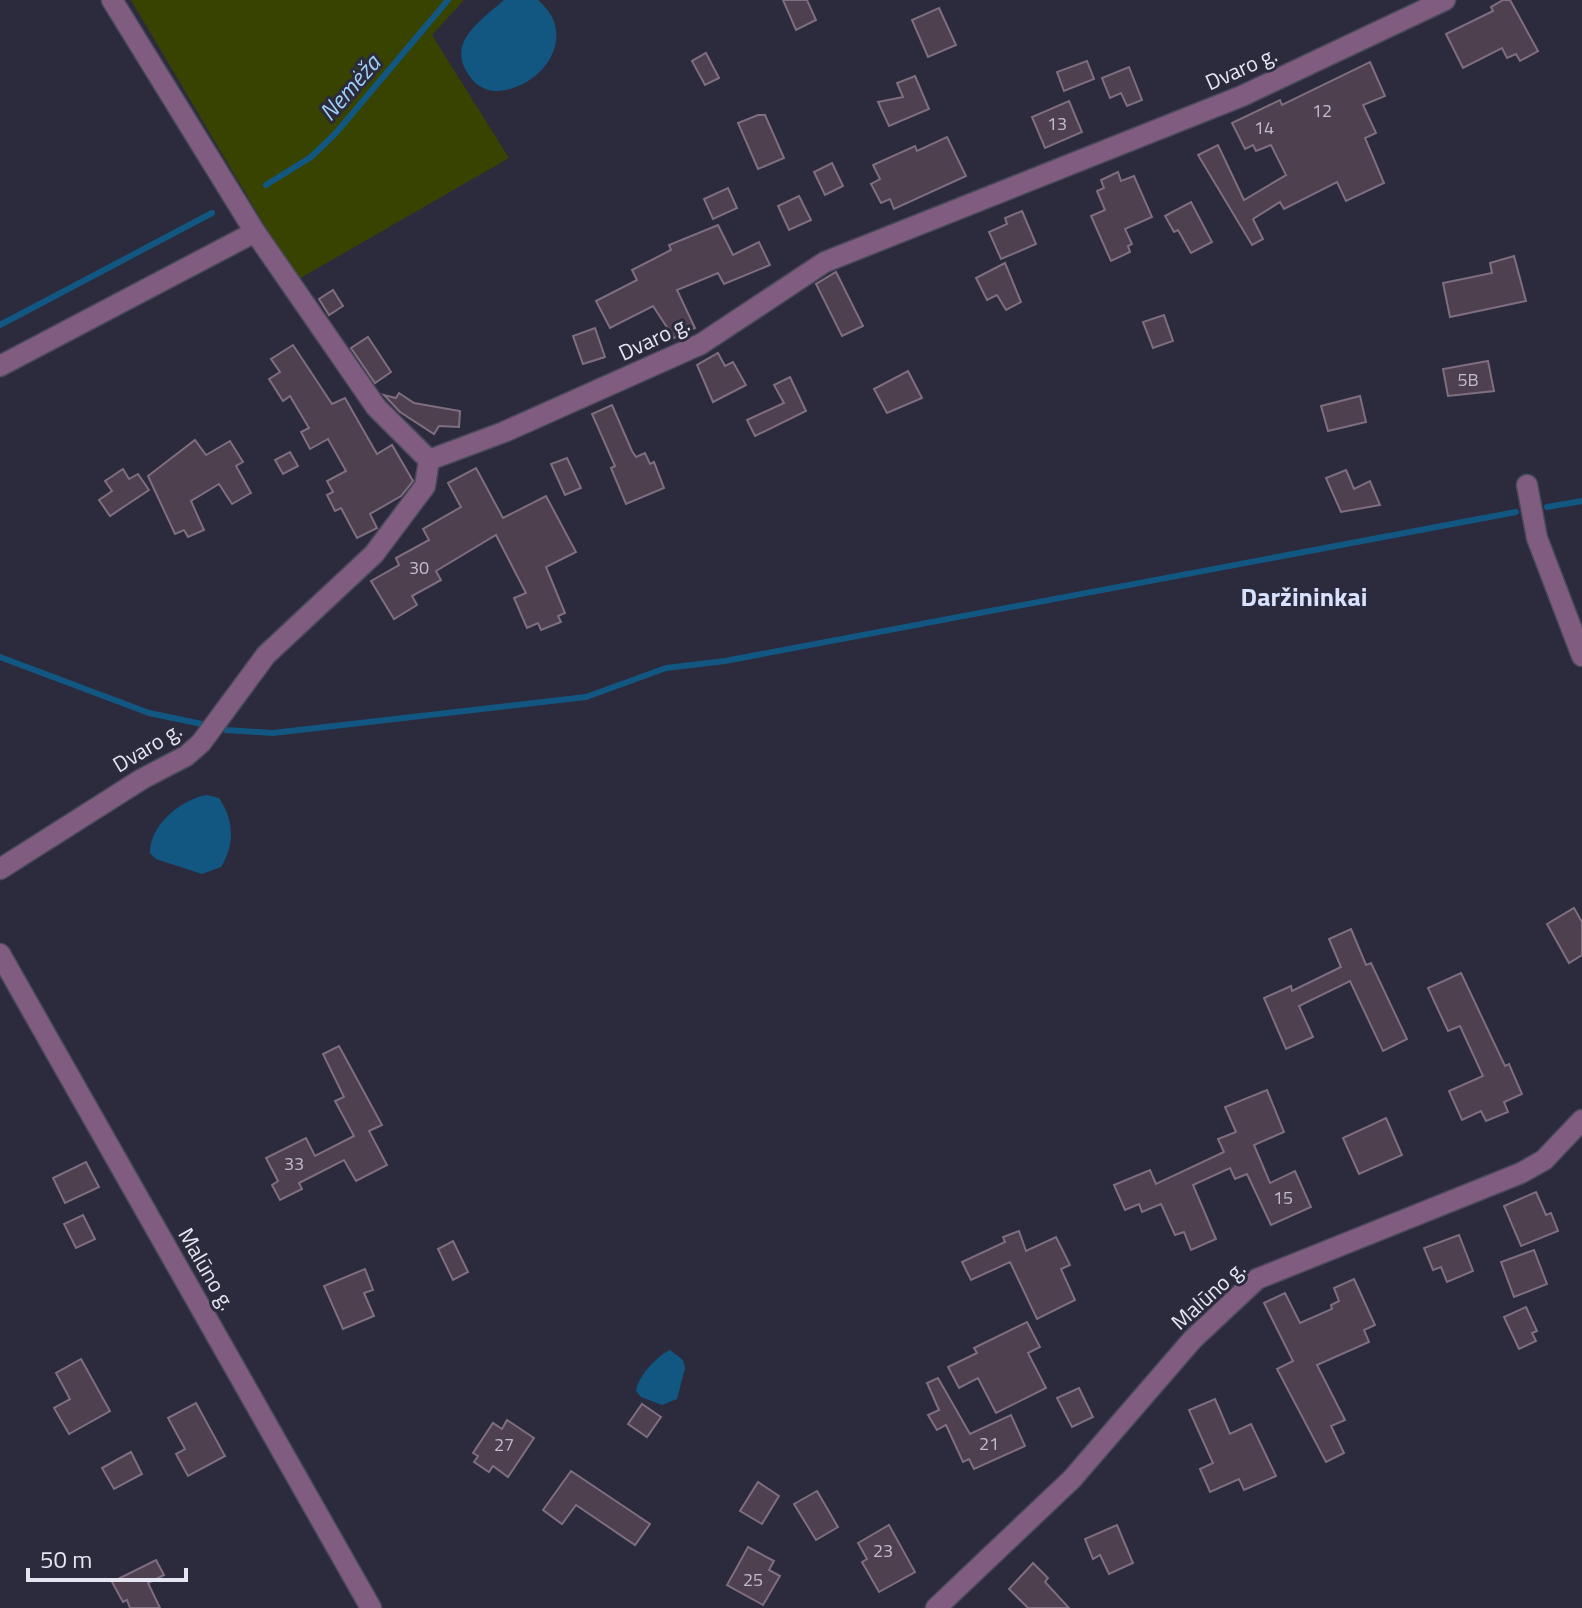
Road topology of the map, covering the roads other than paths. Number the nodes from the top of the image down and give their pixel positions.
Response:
1 (112, 0) edge
2 (1445, 0) edge
3 (255, 232) junction
4 (0, 366) edge
5 (429, 460) junction
6 (1527, 485) dead end
7 (1582, 656) edge
8 (0, 869) edge
9 (0, 954) edge
10 (1582, 1120) edge
11 (371, 1608) edge
12 (936, 1608) edge

1 - 3 street
2 - 5 street, Dvaro g.
3 - 4 street
3 - 5 street
5 - 8 street, Dvaro g.
6 - 7 street
9 - 11 street, Malūno g.
10 - 12 street, Malūno g.

